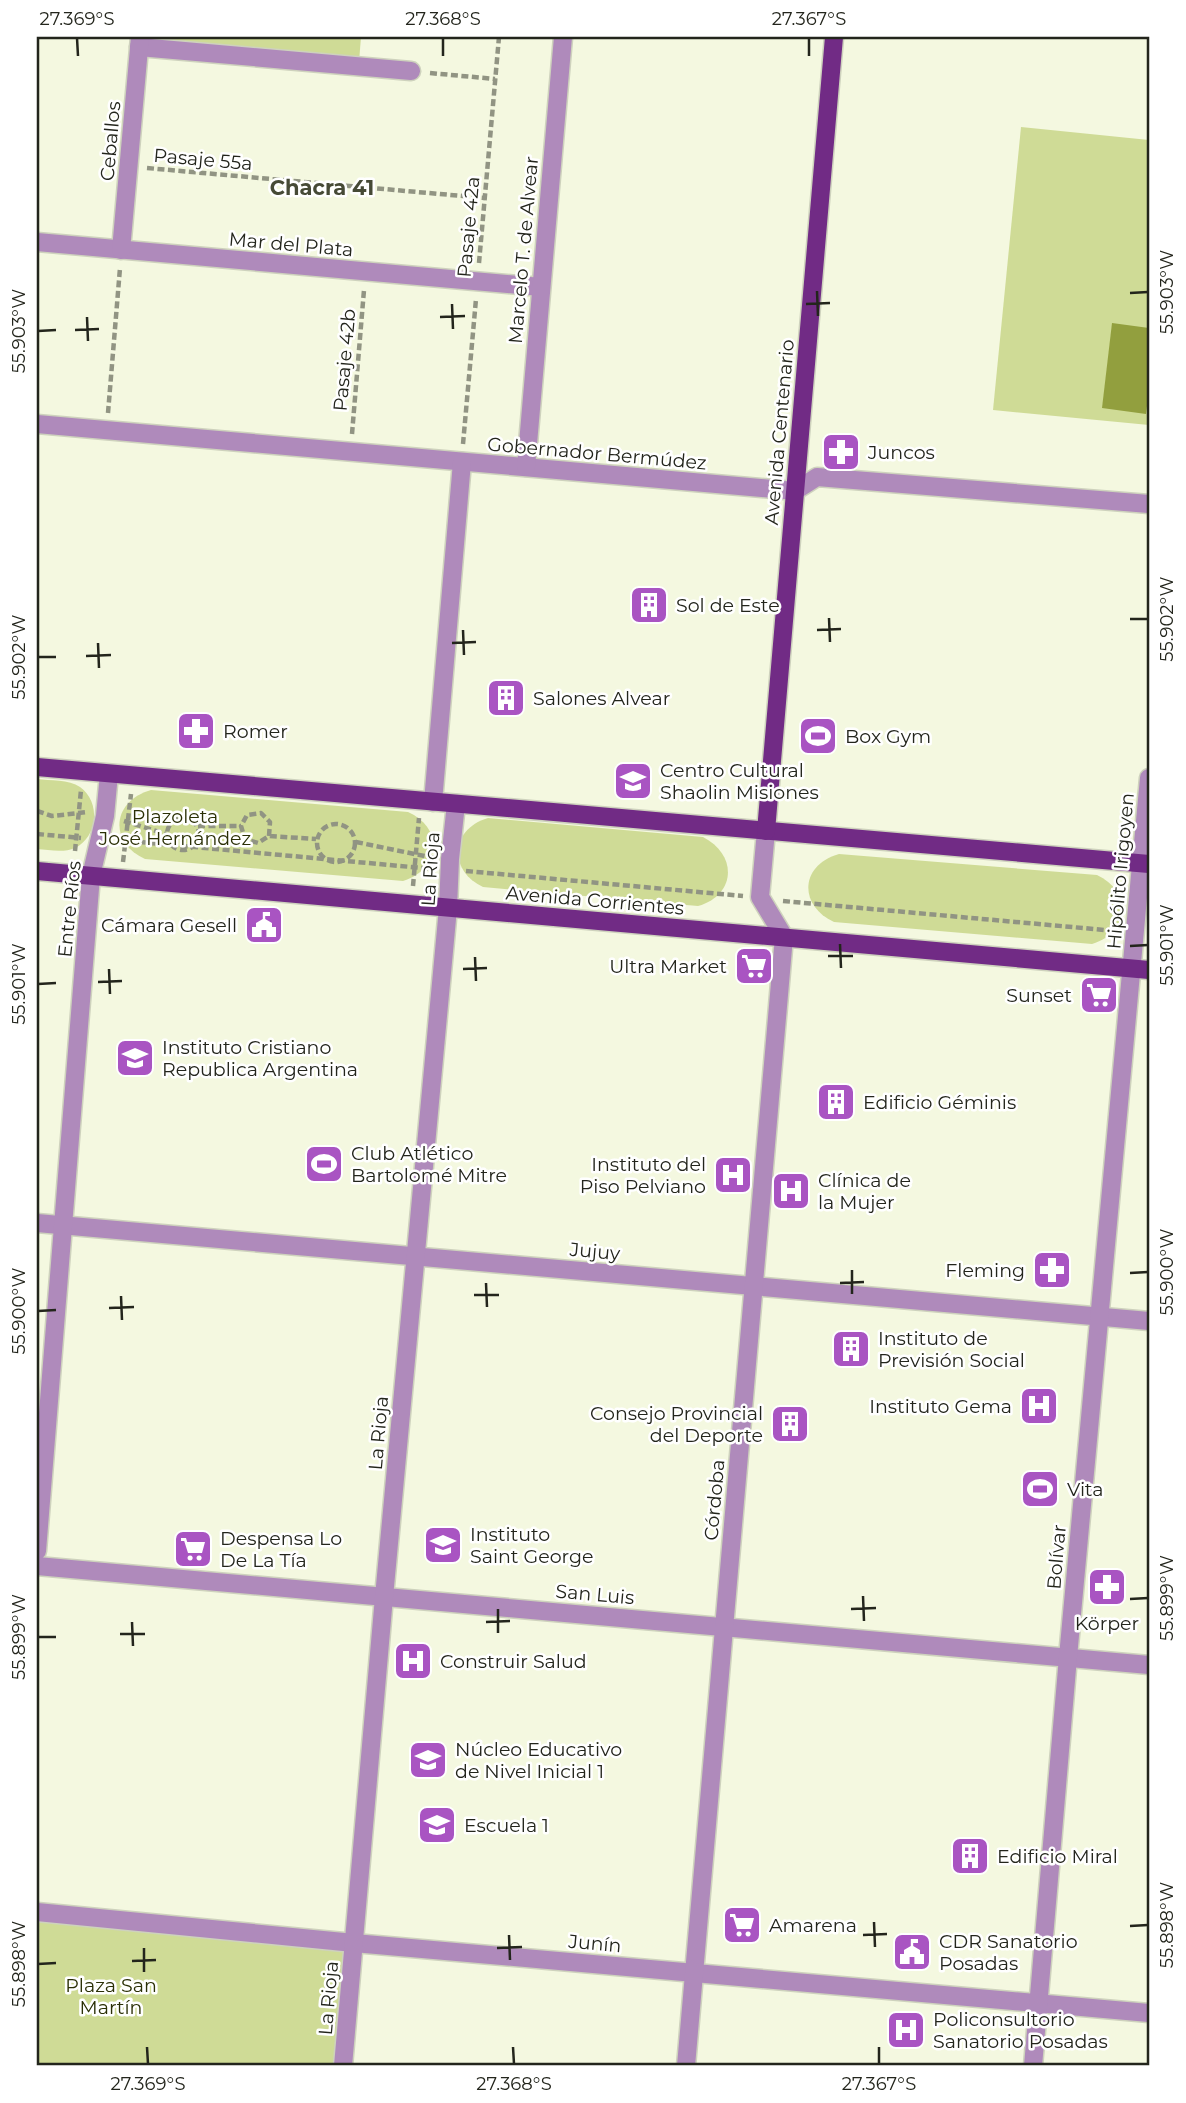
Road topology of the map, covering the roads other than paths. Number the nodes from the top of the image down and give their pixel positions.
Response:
1 (563, 37) edge
2 (834, 37) edge
3 (140, 42) edge
4 (411, 71) road end
5 (37, 242) edge
6 (121, 250) junction
7 (541, 287) junction
8 (37, 424) edge
9 (462, 462) junction
10 (526, 467) junction
11 (796, 491) junction
12 (1149, 504) edge
13 (37, 767) edge
14 (109, 774) junction
15 (1149, 778) edge
16 (426, 801) junction
17 (456, 804) junction
18 (766, 831) junction
19 (1145, 863) edge
20 (37, 871) edge
21 (91, 876) junction
22 (448, 908) junction
23 (784, 937) junction
24 (1141, 969) edge
25 (37, 1223) edge
26 (63, 1225) junction
27 (415, 1256) junction
28 (753, 1286) junction
29 (1099, 1317) junction
30 (1149, 1321) edge
31 (37, 1551) edge
32 (37, 1566) edge
33 (384, 1597) junction
34 (724, 1627) junction
35 (1068, 1657) junction
36 (1149, 1665) edge
37 (37, 1912) edge
38 (354, 1943) junction
39 (694, 1973) junction
40 (1038, 2003) junction
41 (1149, 2012) edge
42 (343, 2066) edge
43 (685, 2066) edge
44 (1032, 2066) edge

1 - 7 street, Marcelo T. de Alvear
2 - 11 main road, Avenida Centenario
3 - 4 street
3 - 6 street, Ceballos
5 - 6 street, Mar del Plata
6 - 7 street, Mar del Plata
7 - 10 street, Marcelo T. de Alvear
8 - 9 street, Gobernador Bermúdez
9 - 10 street, Gobernador Bermúdez
9 - 16 street
10 - 11 street, Gobernador Bermúdez
11 - 12 street, Gobernador Bermúdez
11 - 18 main road, Avenida Centenario
13 - 14 main road
14 - 16 main road
14 - 21 street, Entre Ríos
15 - 19 street, Hipólito Irigoyen
16 - 17 main road
17 - 18 main road
17 - 22 street, La Rioja
18 - 19 main road
18 - 23 street
19 - 24 street, Hipólito Irigoyen
20 - 21 main road, Avenida Corrientes
21 - 22 main road, Avenida Corrientes
21 - 26 street, Entre Ríos
22 - 23 main road, Avenida Corrientes
22 - 27 street, La Rioja
23 - 24 main road, Avenida Corrientes
23 - 28 street, Córdoba
24 - 29 street, Bolívar
25 - 26 street, Jujuy
26 - 27 street, Jujuy
26 - 31 street, Entre Ríos
27 - 28 street, Jujuy
27 - 33 street, La Rioja
28 - 29 street, Jujuy
28 - 34 street, Córdoba
29 - 30 street, Jujuy
29 - 35 street, Bolívar
32 - 33 street, San Luis
33 - 34 street, San Luis
33 - 38 street, La Rioja
34 - 35 street, San Luis
34 - 39 street, Córdoba
35 - 36 street, San Luis
35 - 40 street, Bolívar
37 - 38 street, Junín
38 - 39 street, Junín
38 - 42 street, La Rioja
39 - 40 street, Junín
39 - 43 street, Córdoba
40 - 41 street, Junín
40 - 44 street, Bolívar

